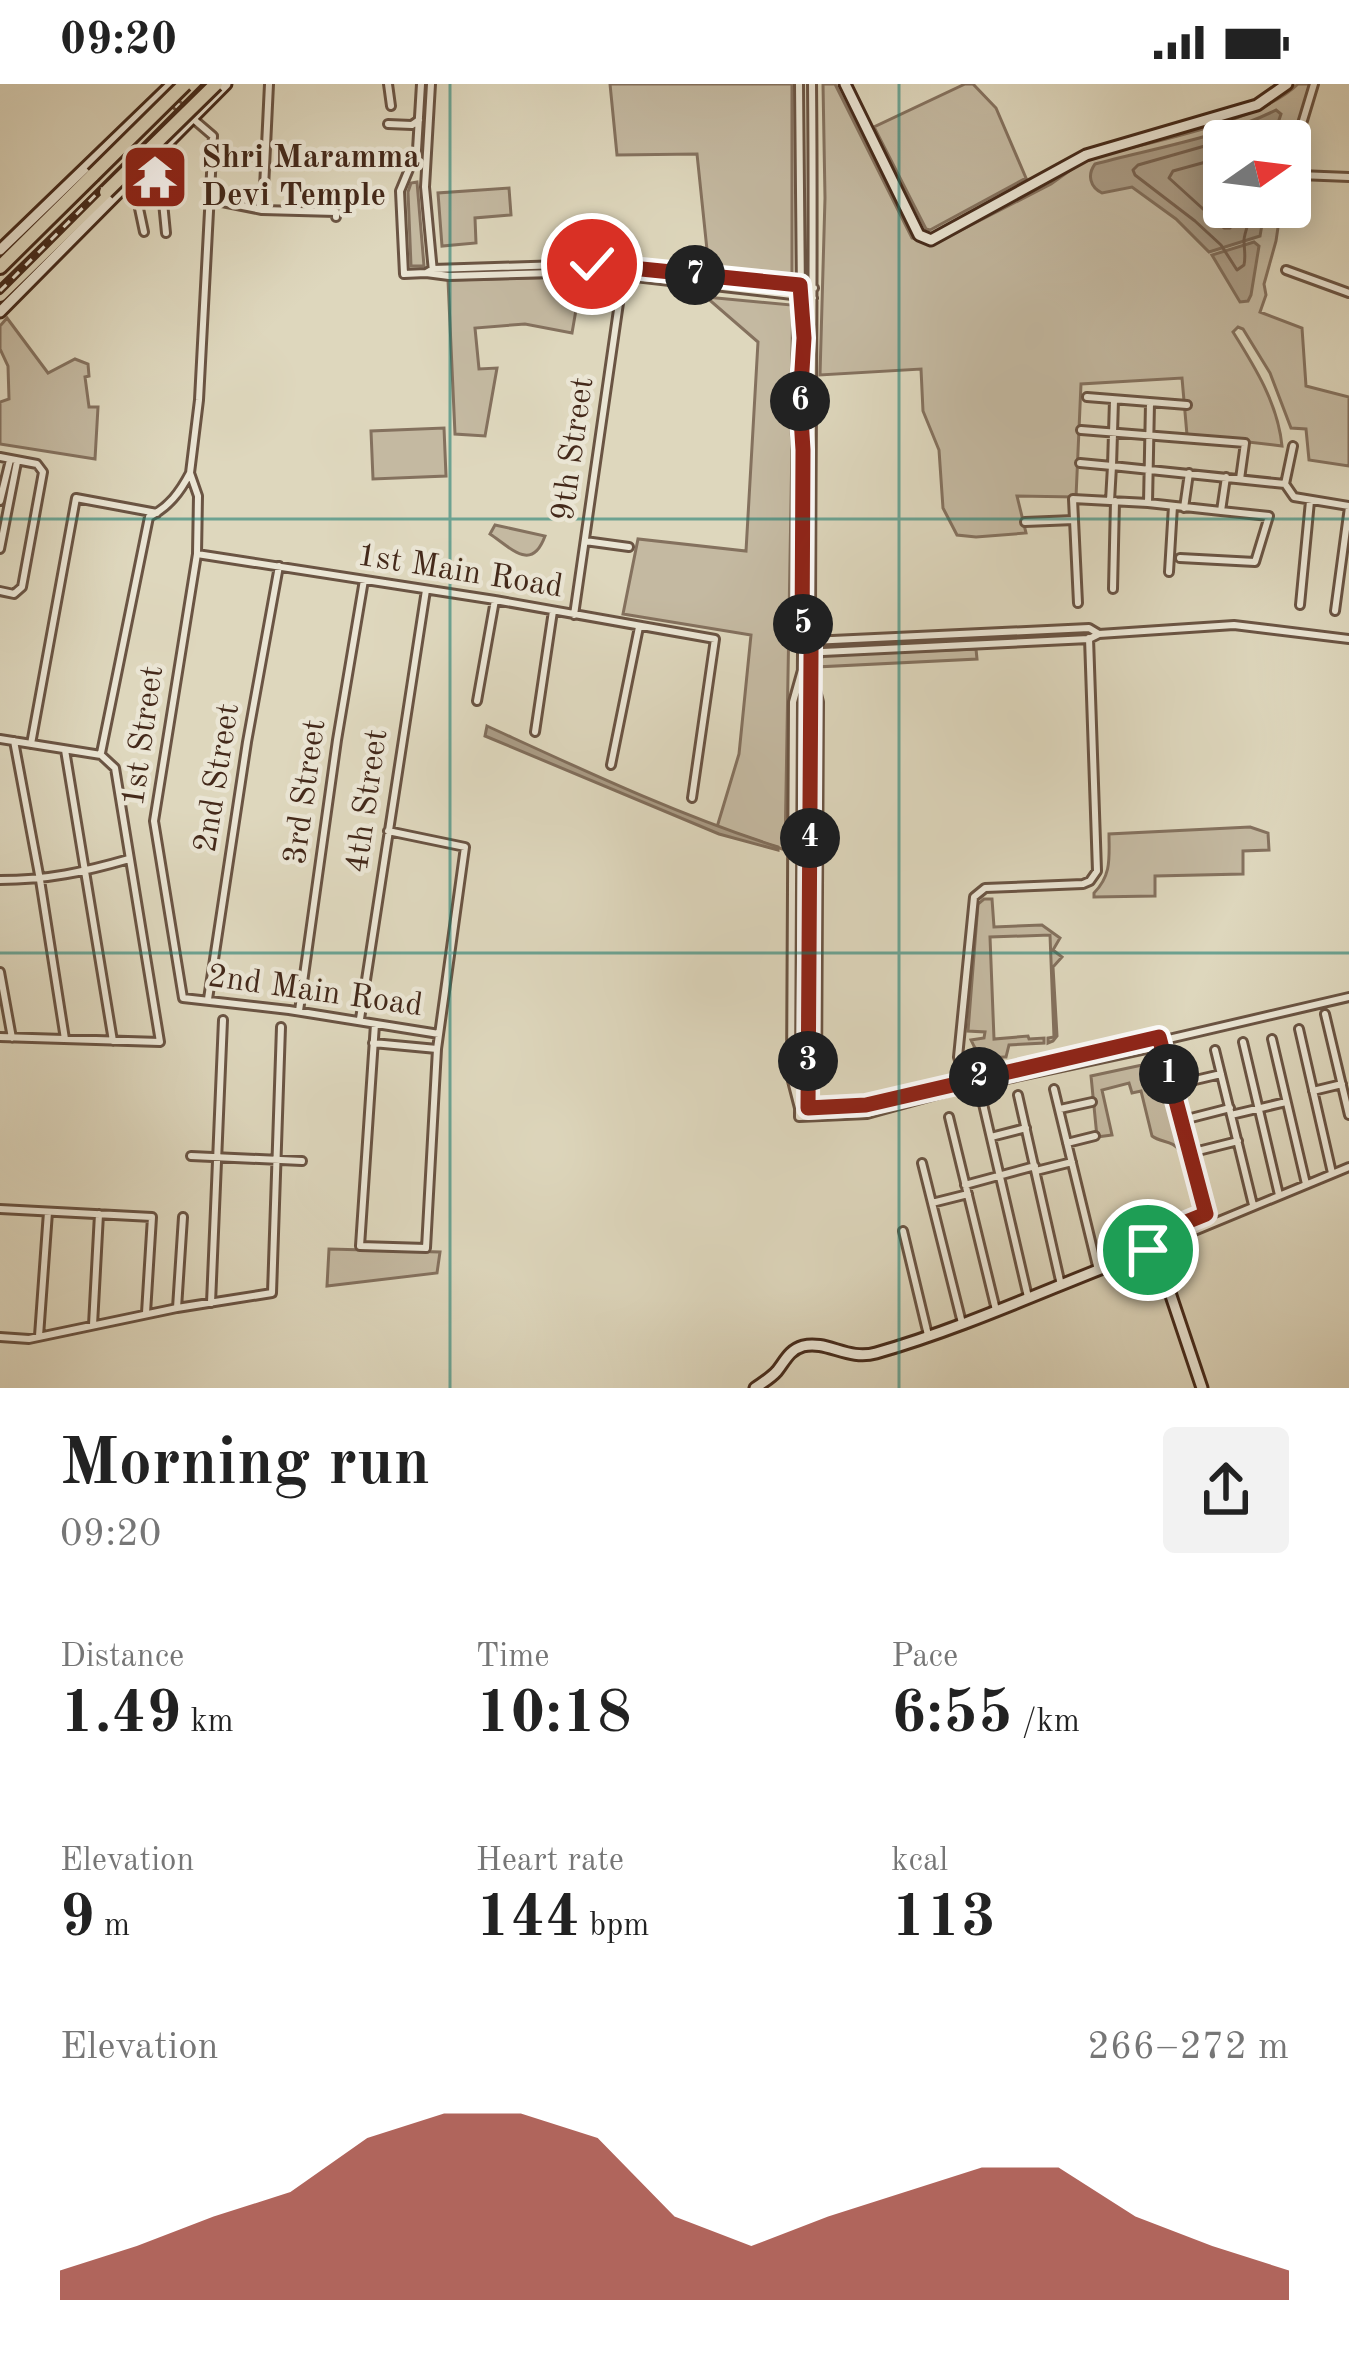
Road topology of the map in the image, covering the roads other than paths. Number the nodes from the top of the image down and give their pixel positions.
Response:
1 (172, 84) edge
2 (185, 84) edge
3 (216, 84) edge
4 (226, 84) edge
5 (269, 84) edge
6 (388, 84) edge
7 (421, 84) edge
8 (431, 84) edge
9 (799, 84) edge
10 (812, 84) edge
11 (845, 84) edge
12 (1287, 84) edge
13 (1314, 84) edge
14 (162, 93) junction
15 (391, 106) dead end
16 (193, 118) junction
17 (420, 120) junction
18 (1303, 120) edge
19 (388, 124) dead end
20 (154, 158) junction
21 (1311, 176) edge
22 (1349, 178) edge
23 (133, 180) junction
24 (264, 188) dead end
25 (212, 200) junction
26 (336, 201) dead end
27 (144, 232) dead end
28 (166, 233) dead end
29 (0, 250) edge
30 (0, 267) edge
31 (1286, 270) dead end
32 (431, 273) junction
33 (800, 285) junction
34 (622, 290) dead end
35 (1349, 292) edge
36 (814, 293) junction
37 (0, 295) edge
38 (801, 296) junction
39 (0, 312) edge
40 (1087, 397) dead end
41 (1114, 399) junction
42 (1150, 403) junction
43 (1187, 406) dead end
44 (1081, 430) dead end
45 (1114, 432) junction
46 (1150, 435) junction
47 (1293, 446) dead end
48 (0, 457) edge
49 (13, 461) junction
50 (1080, 463) dead end
51 (1112, 466) junction
52 (1150, 469) junction
53 (190, 473) junction
54 (1189, 473) junction
55 (1226, 477) junction
56 (1240, 479) junction
57 (1285, 484) junction
58 (1112, 501) junction
59 (1310, 501) junction
60 (0, 502) edge
61 (1148, 503) junction
62 (1173, 506) junction
63 (1349, 506) edge
64 (1184, 508) junction
65 (1221, 511) junction
66 (157, 513) junction
67 (1074, 520) junction
68 (1024, 522) dead end
69 (585, 541) junction
70 (628, 547) dead end
71 (0, 550) edge
72 (197, 554) junction
73 (1180, 558) dead end
74 (279, 566) junction
75 (1168, 572) dead end
76 (364, 580) junction
77 (426, 590) junction
78 (1113, 590) dead end
79 (0, 591) edge
80 (495, 600) junction
81 (1078, 603) dead end
82 (1300, 605) dead end
83 (1335, 610) dead end
84 (553, 611) junction
85 (574, 615) junction
86 (640, 627) junction
87 (1089, 628) junction
88 (1099, 634) junction
89 (1349, 638) edge
90 (1089, 639) junction
91 (806, 641) junction
92 (806, 653) junction
93 (806, 670) junction
94 (477, 700) dead end
95 (536, 732) dead end
96 (0, 739) edge
97 (14, 741) junction
98 (32, 744) junction
99 (65, 750) junction
100 (101, 755) junction
101 (611, 765) dead end
102 (692, 798) dead end
103 (388, 831) junction
104 (129, 859) junction
105 (85, 872) junction
106 (0, 880) edge
107 (40, 880) junction
108 (0, 972) edge
109 (183, 998) joint
110 (1349, 998) edge
111 (208, 999) junction
112 (299, 1012) junction
113 (1325, 1014) dead end
114 (223, 1020) dead end
115 (360, 1021) junction
116 (376, 1023) junction
117 (281, 1027) dead end
118 (1299, 1029) dead end
119 (440, 1034) junction
120 (0, 1037) edge
121 (12, 1038) junction
122 (1272, 1039) dead end
123 (65, 1040) junction
124 (113, 1041) junction
125 (1160, 1042) junction
126 (1243, 1042) dead end
127 (374, 1043) junction
128 (437, 1049) junction
129 (1215, 1050) dead end
130 (1185, 1056) dead end
131 (1221, 1074) junction
132 (965, 1080) junction
133 (1342, 1084) junction
134 (1054, 1088) dead end
135 (1313, 1091) junction
136 (1018, 1095) dead end
137 (1287, 1101) junction
138 (1092, 1102) dead end
139 (983, 1104) dead end
140 (1259, 1108) junction
141 (1059, 1109) junction
142 (805, 1111) junction
143 (1230, 1112) junction
144 (1349, 1115) edge
145 (949, 1117) dead end
146 (1187, 1119) dead end
147 (1026, 1128) junction
148 (1095, 1136) dead end
149 (991, 1137) junction
150 (1238, 1141) junction
151 (1067, 1143) junction
152 (1198, 1151) dead end
153 (191, 1156) dead end
154 (217, 1158) junction
155 (276, 1160) junction
156 (302, 1162) dead end
157 (922, 1162) dead end
158 (1072, 1162) junction
159 (1349, 1167) edge
160 (1035, 1168) junction
161 (1332, 1173) junction
162 (1000, 1175) junction
163 (1306, 1184) junction
164 (966, 1190) junction
165 (1279, 1195) junction
166 (932, 1203) junction
167 (1253, 1205) junction
168 (0, 1209) edge
169 (48, 1212) junction
170 (99, 1214) junction
171 (183, 1216) dead end
172 (903, 1231) dead end
173 (1158, 1246) junction
174 (1098, 1270) junction
175 (1061, 1285) junction
176 (1028, 1298) junction
177 (211, 1303) junction
178 (177, 1308) junction
179 (996, 1310) junction
180 (146, 1315) junction
181 (962, 1323) junction
182 (93, 1324) junction
183 (928, 1335) junction
184 (39, 1336) junction
185 (0, 1337) edge
186 (754, 1388) edge
187 (1202, 1388) edge

1 - 14 street
2 - 30 highway, bridge
3 - 37 highway, bridge
4 - 16 street
5 - 24 street
6 - 15 street
7 - 17 street
8 - 32 street
9 - 33 street
10 - 36 street
11 - 12 street
13 - 18 street
14 - 16 street
14 - 29 street
16 - 20 street
16 - 25 street, 1st Street
17 - 19 street
17 - 32 street
20 - 23 street
20 - 28 street
21 - 22 street
23 - 27 street
23 - 39 street
25 - 26 street
25 - 53 street, 1st Street
31 - 35 street
32 - 33 street
32 - 38 street
33 - 36 street
33 - 38 street
34 - 69 street, 9th Street
36 - 38 street
36 - 91 street
38 - 91 street
40 - 41 street
41 - 42 street
41 - 45 street
42 - 43 street
42 - 46 street
44 - 45 street
45 - 46 street
45 - 51 street
46 - 52 street
46 - 56 street
47 - 57 street
48 - 49 street
49 - 60 street
49 - 71 street
49 - 79 street
50 - 51 street
51 - 52 street
51 - 58 street
52 - 54 street
52 - 61 street
53 - 66 street
53 - 72 street, 1st Street
54 - 55 street
54 - 64 street
55 - 56 street
55 - 65 street
56 - 57 street
57 - 59 street
58 - 61 street
58 - 67 street
58 - 78 street
59 - 63 street
59 - 82 street
61 - 62 street
62 - 64 street
62 - 75 street
63 - 83 street
64 - 65 street
65 - 73 street
66 - 98 street
66 - 100 street
67 - 68 street
67 - 81 street
69 - 70 street
69 - 85 street, 9th Street
72 - 74 street, 1st Main Road
72 - 109 street, 1st Street
74 - 76 street, 1st Main Road
74 - 111 street, 2nd Street
76 - 77 street, 1st Main Road
76 - 112 street, 3rd Street
77 - 80 street, 1st Main Road
77 - 103 street, 4th Street
80 - 84 street, 1st Main Road
80 - 94 street
84 - 85 street, 1st Main Road
84 - 95 street
85 - 86 street, 1st Main Road
86 - 101 street
86 - 102 street, 1st Main Road
87 - 88 street
87 - 90 street
87 - 91 street
88 - 89 street
88 - 90 street
90 - 92 street
90 - 132 street
91 - 92 street
92 - 93 street
93 - 142 street
93 - 142 street
93 - 142 street
96 - 97 street
97 - 98 street
97 - 107 street
98 - 99 street
99 - 100 street
99 - 105 street
100 - 104 street
103 - 115 street, 4th Street
103 - 119 street
104 - 105 street
104 - 124 street
105 - 107 street
105 - 124 street
106 - 107 street
107 - 123 street
108 - 121 street
109 - 111 street, 2nd Main Road
110 - 125 street
111 - 112 street, 2nd Main Road
112 - 115 street, 2nd Main Road
113 - 133 street
114 - 154 street
115 - 116 street, 2nd Main Road
116 - 119 street, 2nd Main Road
116 - 127 street
117 - 155 street
118 - 135 street
119 - 128 street
120 - 121 street
121 - 123 street
122 - 137 street
123 - 124 street
125 - 132 street
125 - 142 street
125 - 173 street
126 - 140 street
127 - 128 street
127 - 128 street
129 - 131 street
130 - 131 street
131 - 143 street
132 - 142 street
133 - 135 street
133 - 144 street
134 - 141 street
135 - 161 street
136 - 147 street
137 - 140 street
137 - 163 street
138 - 141 street
139 - 149 street
140 - 143 street
140 - 165 street
141 - 151 street
143 - 146 street
143 - 150 street
145 - 164 street
147 - 149 street
147 - 160 street
148 - 151 street
149 - 162 street
150 - 152 street
150 - 167 street
151 - 158 street
153 - 154 street
154 - 155 street
154 - 177 street
155 - 156 street
155 - 177 street
157 - 166 street
158 - 160 street
158 - 174 street
159 - 161 street
160 - 162 street
160 - 175 street
161 - 163 street
162 - 164 street
162 - 176 street
163 - 165 street
164 - 166 street
164 - 179 street
165 - 167 street
166 - 181 street
167 - 173 street
168 - 169 street
169 - 170 street
169 - 184 street
170 - 180 street
170 - 182 street
171 - 178 street
172 - 183 street
173 - 174 street
173 - 187 street
174 - 175 street
175 - 176 street
176 - 179 street
177 - 178 street
178 - 180 street
179 - 181 street
180 - 182 street
181 - 183 street
182 - 184 street
183 - 186 street
184 - 185 street

